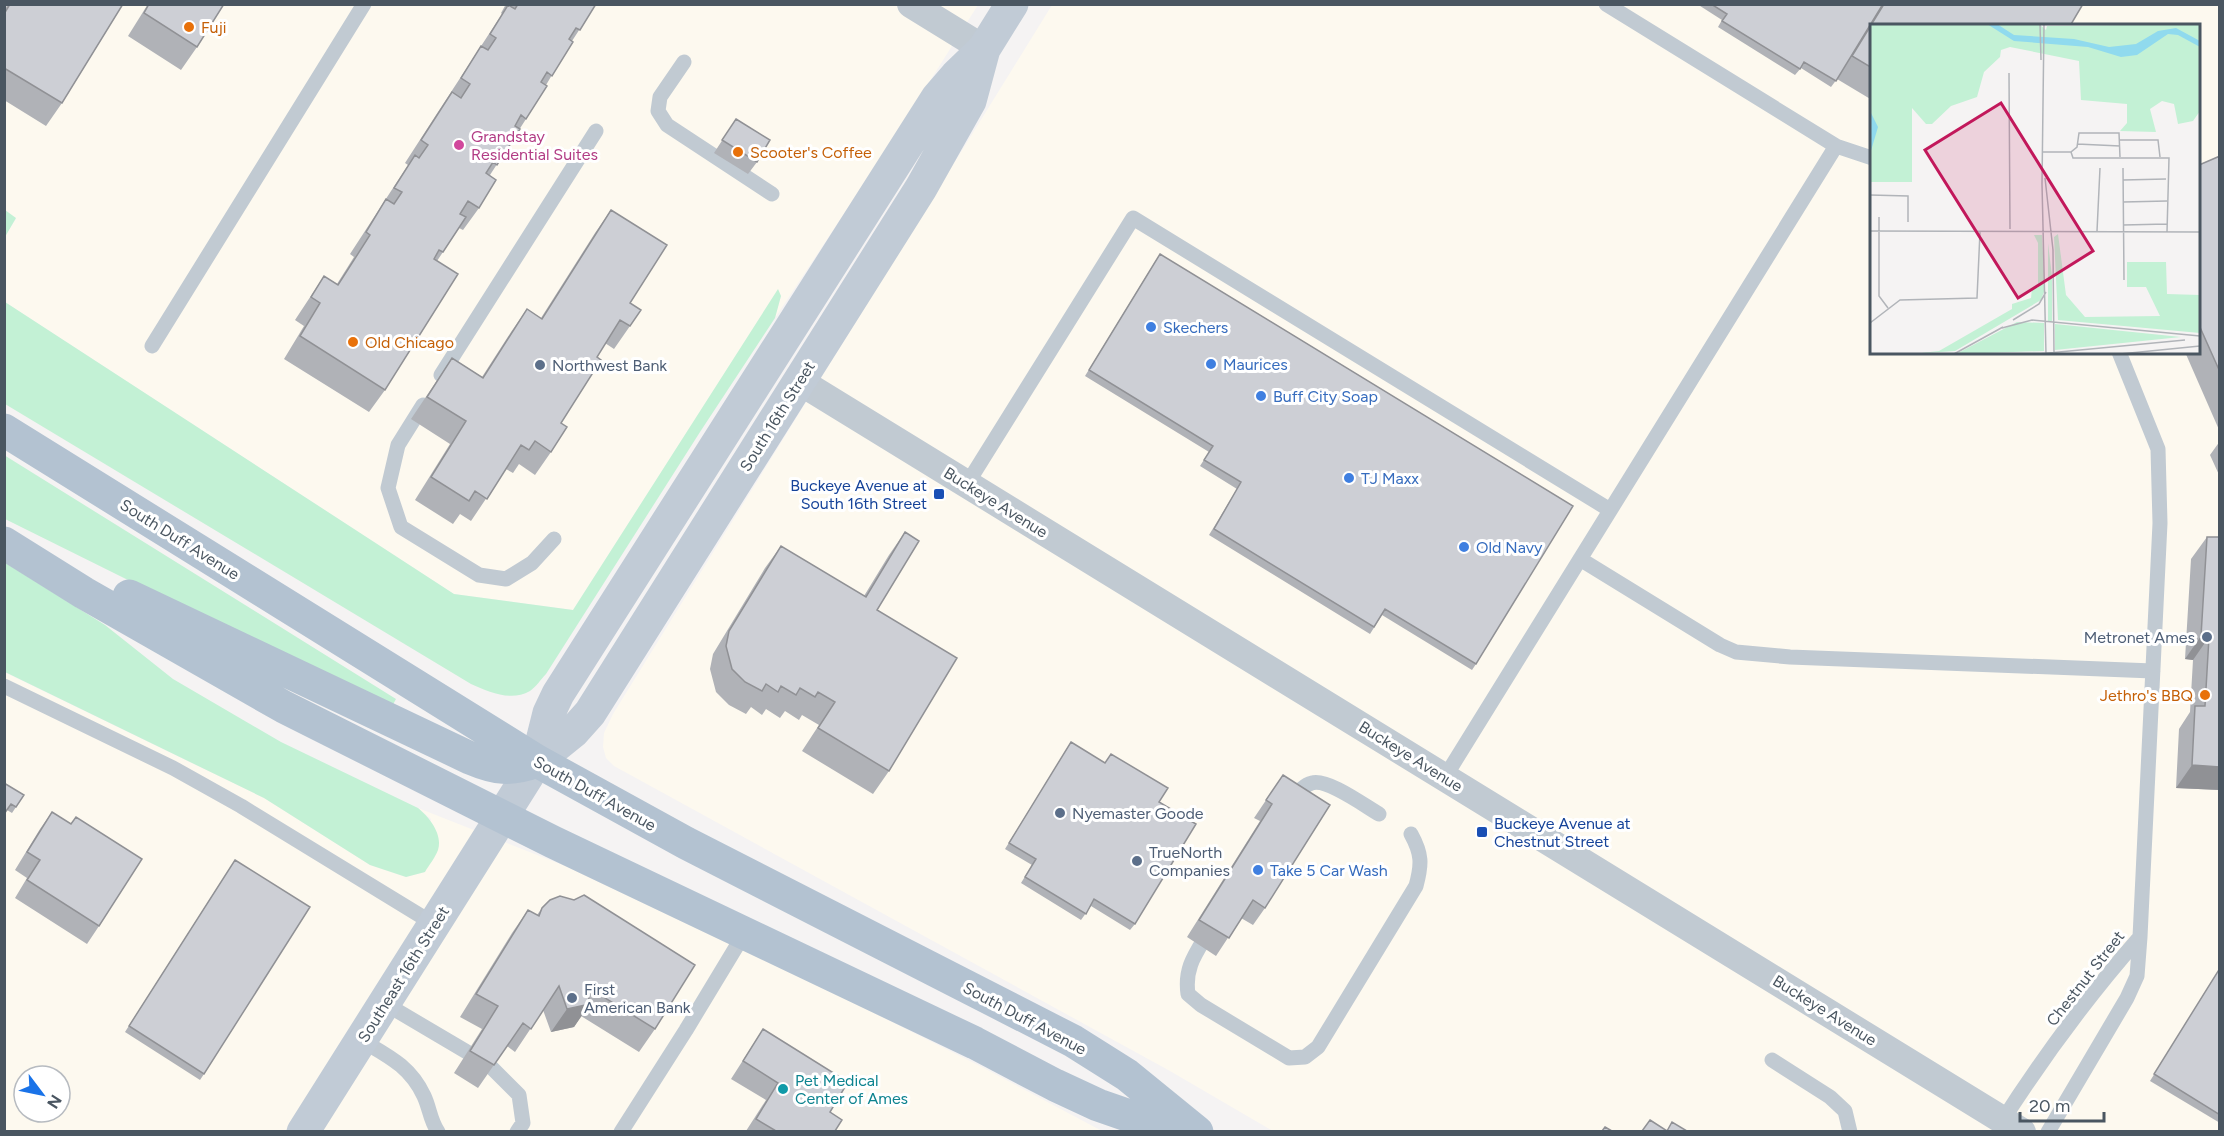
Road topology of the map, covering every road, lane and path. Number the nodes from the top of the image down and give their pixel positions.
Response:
1 (364, 4) edge
2 (911, 4) edge
3 (1012, 4) edge
4 (1606, 4) edge
5 (984, 49) junction
6 (684, 62) dead end
7 (596, 131) dead end
8 (1836, 146) junction
9 (1870, 157) edge
10 (772, 194) dead end
11 (152, 346) dead end
12 (2120, 354) edge
13 (799, 381) junction
14 (4, 430) edge
15 (967, 484) junction
16 (1610, 510) junction
17 (554, 539) dead end
18 (6, 544) edge
19 (1580, 559) junction
20 (2153, 671) junction
21 (4, 687) edge
22 (537, 761) junction
23 (1445, 777) junction
24 (1285, 810) edge
25 (1379, 814) dead end
26 (503, 816) junction
27 (1411, 834) dead end
28 (1217, 919) edge
29 (434, 924) junction
30 (744, 934) junction
31 (2140, 938) junction
32 (384, 1003) junction
33 (361, 1040) junction
34 (467, 1052) dead end
35 (1772, 1059) dead end
36 (492, 1068) edge
37 (2007, 1128) edge
38 (303, 1131) edge
39 (438, 1131) edge
40 (517, 1131) edge
41 (621, 1131) edge
42 (1176, 1131) edge
43 (1197, 1131) edge
44 (1850, 1131) edge
45 (2048, 1131) edge

1 - 11 lane
2 - 5 street
3 - 5 main road, South 16th Street
4 - 8 lane
5 - 13 main road, South 16th Street
5 - 22 main road, South 16th Street
6 - 10 lane
7 - 17 lane
8 - 9 lane
8 - 16 lane
12 - 20 lane
13 - 15 street, Buckeye Avenue
13 - 22 main road, South 16th Street
14 - 22 main road, South Duff Avenue
15 - 16 lane
15 - 23 street, Buckeye Avenue
16 - 19 lane
18 - 22 main road
18 - 26 main road
19 - 20 lane
19 - 23 lane
20 - 31 lane
21 - 29 lane
22 - 26 main road, South 16th Street
22 - 43 main road, South Duff Avenue
23 - 37 street, Buckeye Avenue
24 - 25 lane
26 - 29 main road, Southeast 16th Street
26 - 30 main road
27 - 28 lane
29 - 32 main road, Southeast 16th Street
30 - 41 lane
30 - 42 main road
31 - 37 lane, Chestnut Street
31 - 45 lane, Chestnut Street
32 - 33 main road, Southeast 16th Street
32 - 34 lane
33 - 38 main road, Southeast 16th Street
33 - 39 lane
35 - 44 lane
36 - 40 lane

